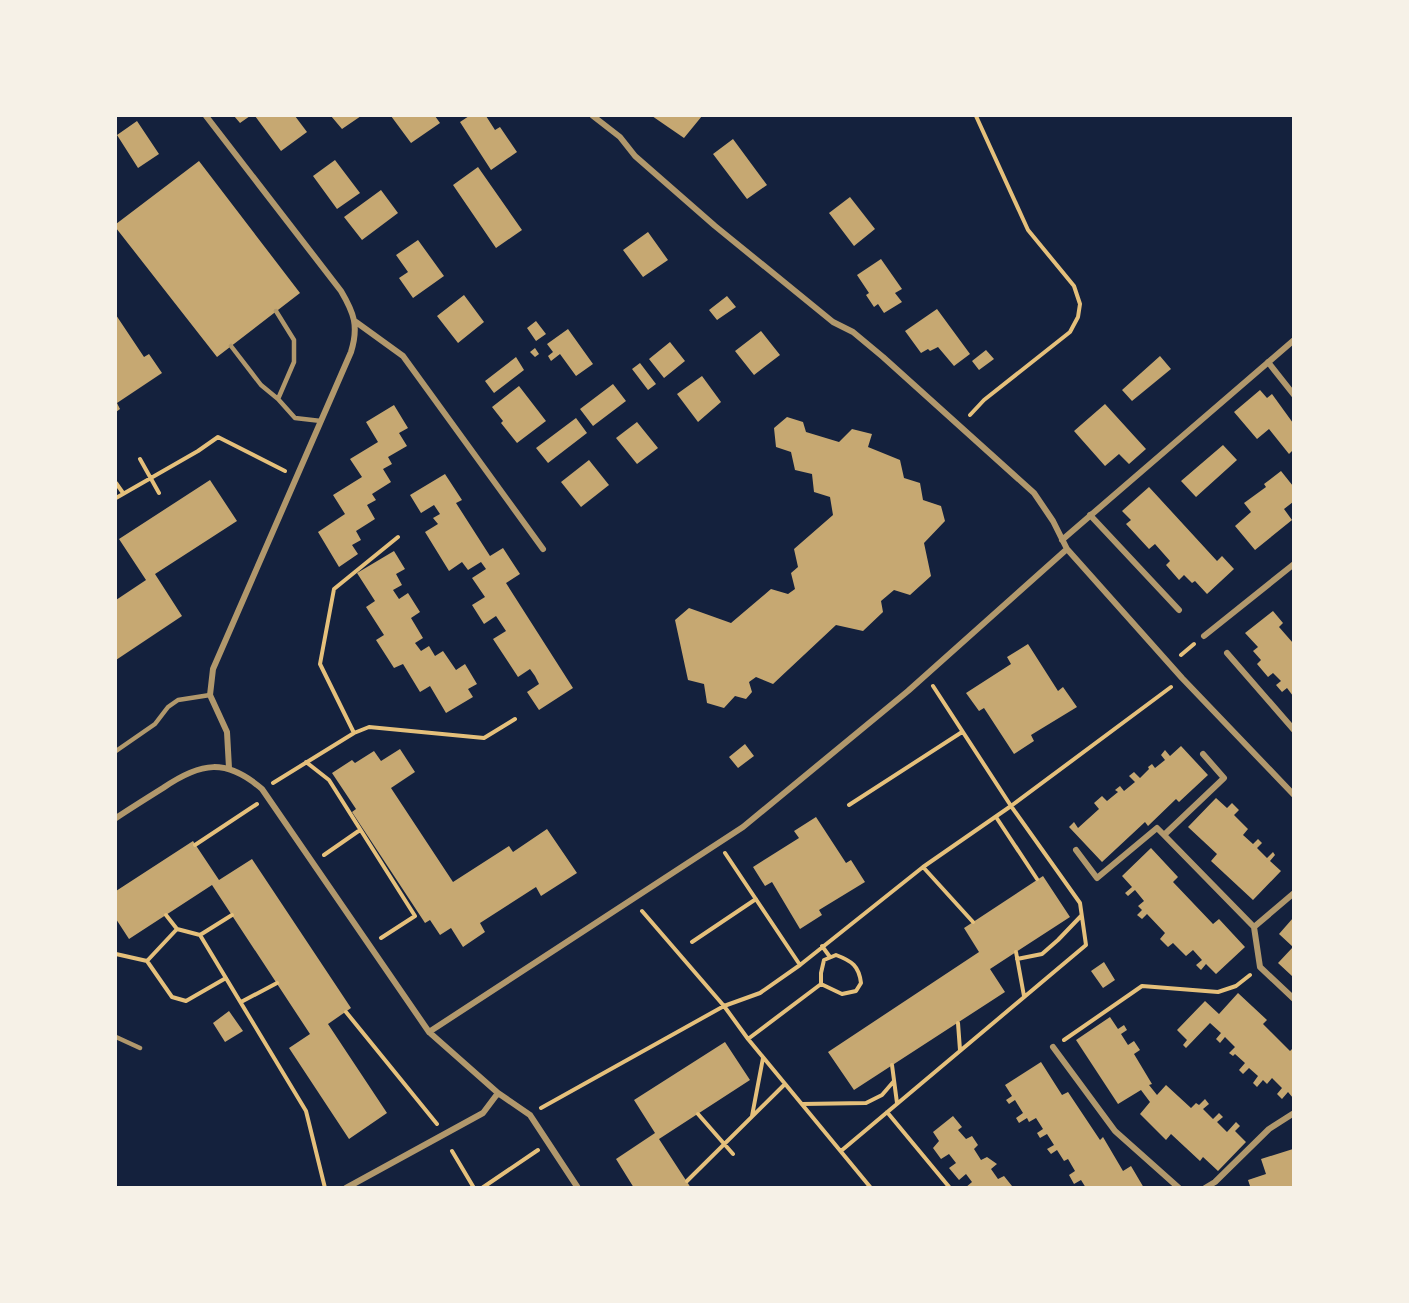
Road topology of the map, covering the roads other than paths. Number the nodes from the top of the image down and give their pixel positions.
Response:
1 (206, 116) edge
2 (593, 116) edge
3 (276, 311) dead end
4 (356, 322) junction
5 (1293, 340) edge
6 (231, 346) dead end
7 (1268, 362) junction
8 (1293, 395) edge
9 (278, 399) junction
10 (321, 421) junction
11 (1090, 515) junction
12 (1062, 540) junction
13 (543, 549) dead end
14 (1067, 549) junction
15 (1293, 564) edge
16 (1179, 610) dead end
17 (1204, 636) road end
18 (1227, 653) dead end
19 (210, 695) junction
20 (1293, 730) edge
21 (116, 751) edge
22 (1203, 754) dead end
23 (229, 768) junction
24 (1293, 793) edge
25 (116, 818) edge
26 (1164, 835) junction
27 (1076, 850) dead end
28 (1293, 893) edge
29 (1254, 927) junction
30 (1293, 999) edge
31 (429, 1032) junction
32 (116, 1037) edge
33 (1053, 1047) road end
34 (140, 1048) dead end
35 (498, 1093) junction
36 (1293, 1113) edge
37 (346, 1188) edge
38 (578, 1188) edge
39 (1179, 1188) edge
40 (1205, 1188) edge

1 - 4 street
2 - 12 street
3 - 9 lane
4 - 10 street
4 - 13 street
5 - 7 street
6 - 9 lane
7 - 8 street
7 - 11 street
9 - 10 lane
10 - 19 street
11 - 12 street
11 - 16 street
12 - 14 street
14 - 24 street
14 - 31 street
15 - 17 street
18 - 20 street
19 - 21 lane
19 - 23 street
22 - 26 street
23 - 25 street
23 - 31 street
26 - 27 street
26 - 29 street
28 - 29 street
29 - 30 street
31 - 35 street
32 - 34 lane
33 - 39 street
35 - 37 street
35 - 38 street
36 - 40 street

